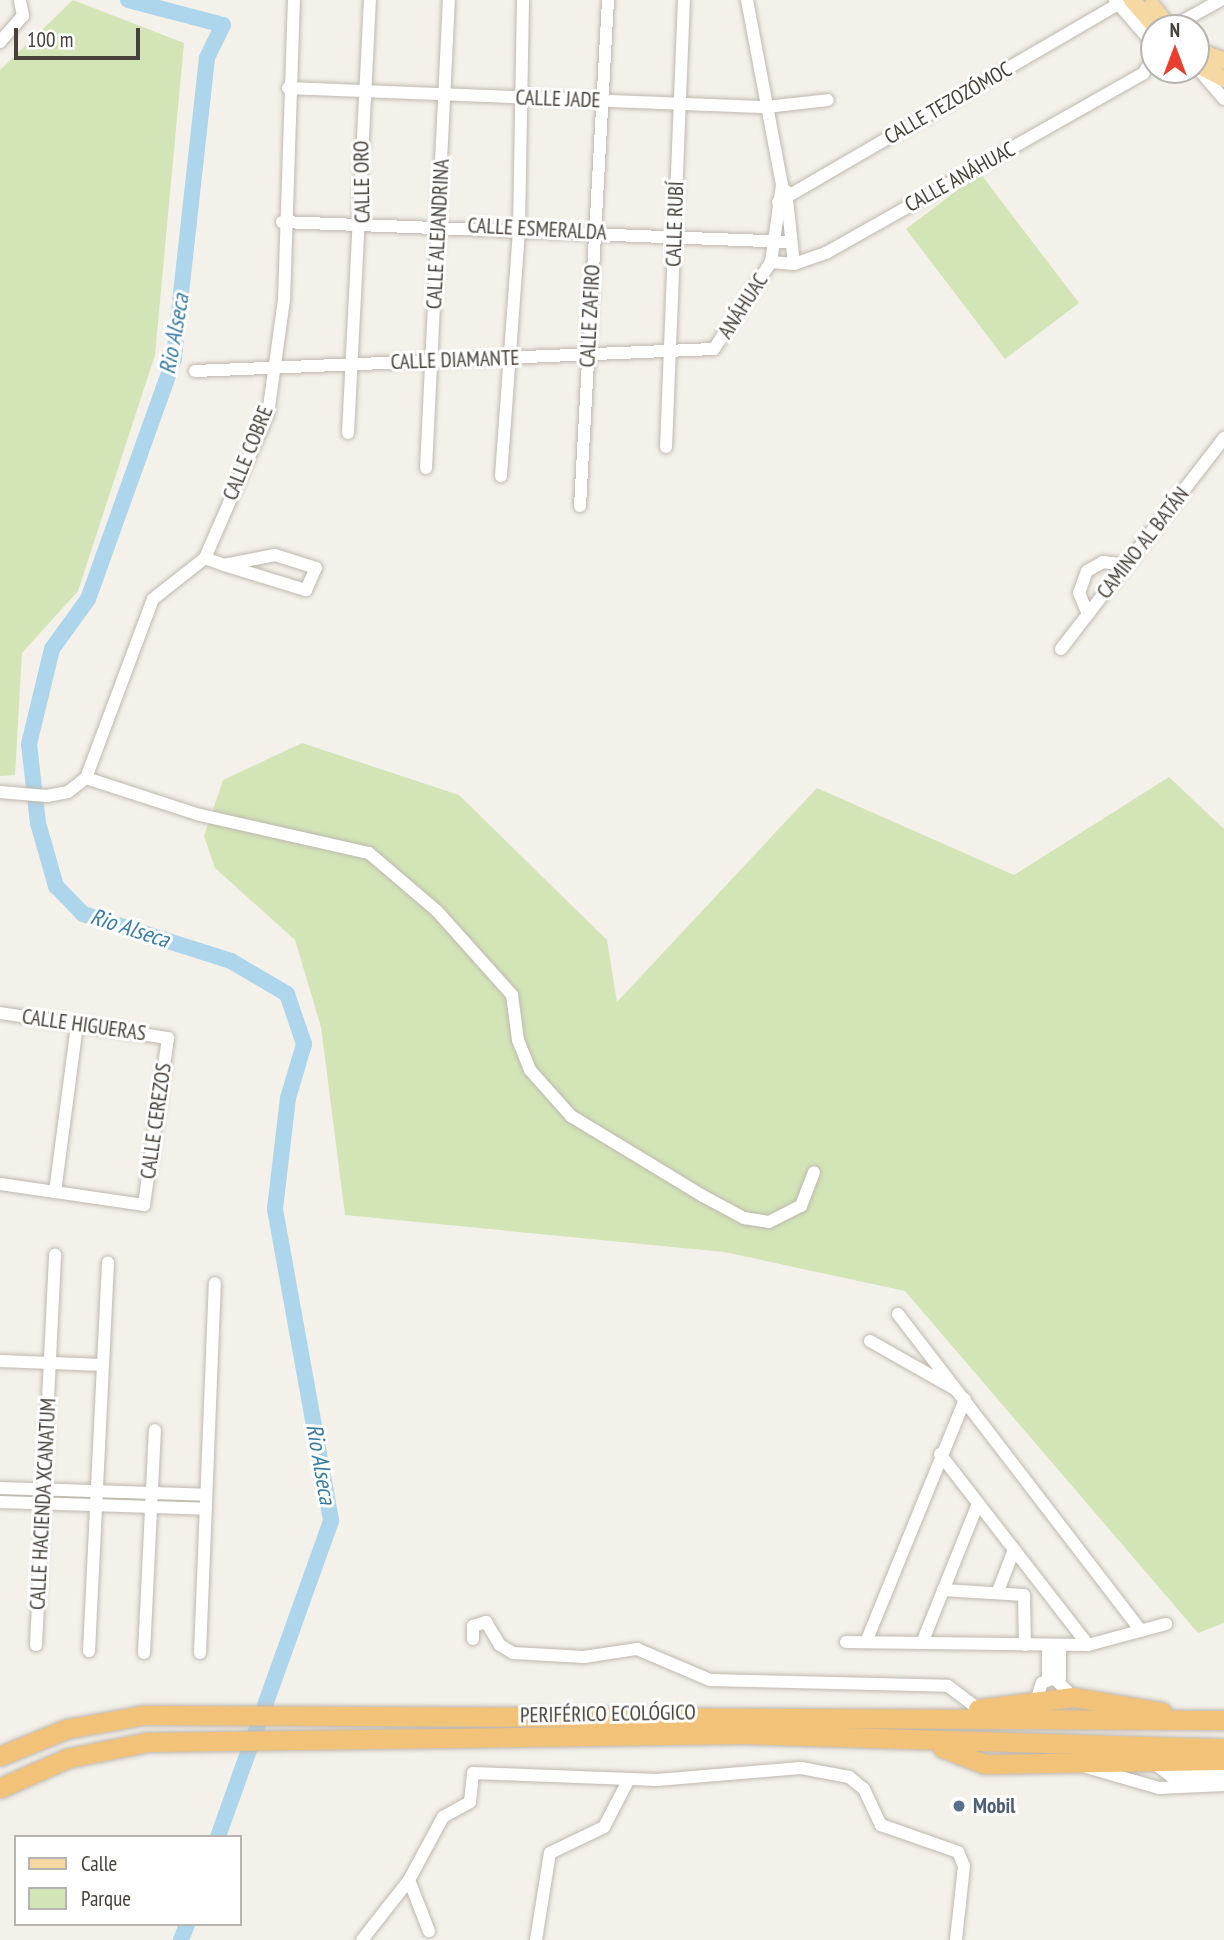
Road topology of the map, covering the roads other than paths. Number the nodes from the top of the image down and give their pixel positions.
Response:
1 (20, 0) edge
2 (294, 0) edge
3 (370, 0) edge
4 (449, 0) edge
5 (523, 0) edge
6 (608, 0) edge
7 (684, 0) edge
8 (747, 0) edge
9 (1147, 0) edge
10 (1222, 0) edge
11 (1122, 1) edge
12 (1158, 14) edge
13 (1196, 14) edge
14 (1140, 15) edge
15 (1140, 26) edge
16 (0, 42) edge
17 (1140, 76) edge
18 (1210, 82) edge
19 (288, 88) junction
20 (361, 92) junction
21 (445, 94) junction
22 (522, 97) junction
23 (1224, 99) edge
24 (828, 100) dead end
25 (602, 101) junction
26 (680, 104) junction
27 (767, 107) junction
28 (784, 199) junction
29 (363, 221) junction
30 (282, 222) junction
31 (439, 225) junction
32 (519, 228) junction
33 (595, 232) junction
34 (675, 236) junction
35 (777, 240) junction
36 (791, 242) junction
37 (771, 262) junction
38 (794, 264) junction
39 (714, 349) joint
40 (670, 352) junction
41 (588, 355) junction
42 (510, 358) junction
43 (432, 361) junction
44 (356, 365) junction
45 (275, 368) junction
46 (195, 371) dead end
47 (348, 433) dead end
48 (1224, 438) edge
49 (666, 446) dead end
50 (426, 468) dead end
51 (501, 477) dead end
52 (580, 506) dead end
53 (205, 558) junction
54 (224, 565) junction
55 (1126, 565) junction
56 (1087, 614) junction
57 (1061, 649) dead end
58 (86, 778) junction
59 (0, 792) edge
60 (0, 1013) edge
61 (77, 1024) junction
62 (168, 1038) joint
63 (814, 1172) dead end
64 (0, 1184) edge
65 (55, 1192) junction
66 (55, 1254) dead end
67 (108, 1262) dead end
68 (215, 1283) dead end
69 (898, 1314) dead end
70 (870, 1341) dead end
71 (0, 1361) edge
72 (50, 1363) junction
73 (103, 1365) junction
74 (962, 1395) junction
75 (155, 1430) dead end
76 (940, 1454) junction
77 (0, 1489) edge
78 (44, 1490) junction
79 (97, 1492) junction
80 (152, 1493) junction
81 (0, 1502) edge
82 (206, 1502) junction
83 (43, 1504) junction
84 (978, 1504) junction
85 (96, 1505) junction
86 (151, 1507) junction
87 (1014, 1550) junction
88 (943, 1590) junction
89 (998, 1591) junction
90 (1166, 1624) dead end
91 (1141, 1631) junction
92 (473, 1639) dead end
93 (846, 1642) dead end
94 (866, 1642) junction
95 (922, 1643) junction
96 (36, 1645) dead end
97 (1025, 1645) junction
98 (1054, 1645) junction
99 (1088, 1646) junction
100 (89, 1651) dead end
101 (144, 1653) dead end
102 (200, 1653) dead end
103 (1054, 1679) junction
104 (1073, 1698) junction
105 (1036, 1701) junction
106 (978, 1709) junction
107 (909, 1719) junction
108 (1197, 1720) junction
109 (1224, 1720) edge
110 (932, 1743) junction
111 (1224, 1748) edge
112 (0, 1756) edge
113 (1224, 1760) edge
114 (1076, 1764) junction
115 (1159, 1768) junction
116 (1224, 1774) edge
117 (629, 1779) junction
118 (1148, 1785) junction
119 (1224, 1785) edge
120 (0, 1788) edge
121 (409, 1880) junction
122 (429, 1931) dead end
123 (537, 1936) edge
124 (362, 1940) edge
125 (956, 1940) edge

1 - 16 street
2 - 19 street, CALLE COBRE
3 - 20 street, CALLE ORO
4 - 21 street, CALLE ALEJANDRINA
5 - 22 street
6 - 25 street, CALLE ZAFIRO
7 - 26 street, CALLE RUBÍ
8 - 27 street
9 - 12 main road
10 - 13 street
11 - 14 main road
11 - 15 street
11 - 28 street, CALLE TEZOZÓMOC
17 - 38 street, CALLE ANÁHUAC
18 - 23 street
19 - 20 street, CALLE JADE
19 - 30 street, CALLE COBRE
20 - 21 street, CALLE JADE
20 - 29 street, CALLE ORO
21 - 22 street, CALLE JADE
21 - 31 street, CALLE ALEJANDRINA
22 - 25 street, CALLE JADE
22 - 32 street
24 - 27 street, CALLE JADE
25 - 26 street, CALLE JADE
25 - 33 street, CALLE ZAFIRO
26 - 27 street, CALLE JADE
26 - 34 street, CALLE RUBÍ
27 - 28 street
28 - 35 street, ANÁHUAC
28 - 36 street
29 - 30 street, CALLE ESMERALDA
29 - 31 street, CALLE ESMERALDA
29 - 44 street, CALLE ORO
30 - 45 street, CALLE COBRE
31 - 32 street, CALLE ESMERALDA
31 - 43 street, CALLE ALEJANDRINA
32 - 33 street, CALLE ESMERALDA
32 - 42 street
33 - 34 street, CALLE ESMERALDA
33 - 41 street, CALLE ZAFIRO
34 - 35 street, CALLE ESMERALDA
34 - 40 street, CALLE RUBÍ
35 - 36 street, CALLE ESMERALDA
35 - 37 street, ANÁHUAC
36 - 38 street
37 - 38 street, CALLE ANÁHUAC
37 - 39 street, ANÁHUAC
39 - 40 street, CALLE DIAMANTE
40 - 41 street, CALLE DIAMANTE
40 - 49 street, CALLE RUBÍ
41 - 42 street, CALLE DIAMANTE
41 - 52 street, CALLE ZAFIRO
42 - 43 street, CALLE DIAMANTE
42 - 51 street
43 - 44 street, CALLE DIAMANTE
43 - 50 street, CALLE ALEJANDRINA
44 - 45 street, CALLE DIAMANTE
44 - 47 street, CALLE ORO
45 - 46 street, CALLE DIAMANTE
45 - 53 street, CALLE COBRE
48 - 55 street, CAMINO AL BATÁN
53 - 54 street
53 - 58 street, CALLE COBRE
54 - 54 street
55 - 56 street, CAMINO AL BATÁN
55 - 56 street
56 - 57 street, CAMINO AL BATÁN
58 - 59 street
58 - 63 street
60 - 61 street, CALLE HIGUERAS
61 - 62 street, CALLE HIGUERAS
61 - 65 street
62 - 65 street, CALLE CEREZOS
64 - 65 street
66 - 72 street, CALLE HACIENDA XCANATUM
67 - 73 street
68 - 82 street
69 - 74 street
70 - 74 street
71 - 72 street
72 - 73 street
72 - 78 street, CALLE HACIENDA XCANATUM
73 - 79 street
74 - 76 street
74 - 91 street
75 - 80 street
76 - 84 street
76 - 94 street
77 - 78 street
78 - 79 street
78 - 83 street, CALLE HACIENDA XCANATUM
79 - 80 street
79 - 85 street
80 - 82 street
80 - 86 street
81 - 83 street
82 - 86 street
82 - 102 street
83 - 85 street
83 - 96 street, CALLE HACIENDA XCANATUM
84 - 87 street
84 - 88 street
85 - 86 street
85 - 100 street
86 - 101 street
87 - 89 street
87 - 99 street
88 - 89 street
88 - 95 street
89 - 97 street
90 - 91 street
91 - 99 street
92 - 106 street
93 - 94 street
94 - 95 street
95 - 97 street
97 - 98 street
98 - 99 street
98 - 103 street
103 - 104 street
103 - 105 street
104 - 105 highway
104 - 108 highway
105 - 106 highway
106 - 107 highway
107 - 108 highway, PERIFÉRICO ECOLÓGICO
107 - 112 highway, PERIFÉRICO ECOLÓGICO
108 - 109 highway, PERIFÉRICO ECOLÓGICO
110 - 111 highway, PERIFÉRICO ECOLÓGICO
110 - 114 highway
110 - 120 highway, PERIFÉRICO ECOLÓGICO
113 - 115 highway
114 - 115 highway
114 - 118 street
115 - 116 street
115 - 118 street
117 - 121 street
117 - 123 street
117 - 125 street
118 - 119 street
121 - 122 street
121 - 124 street

